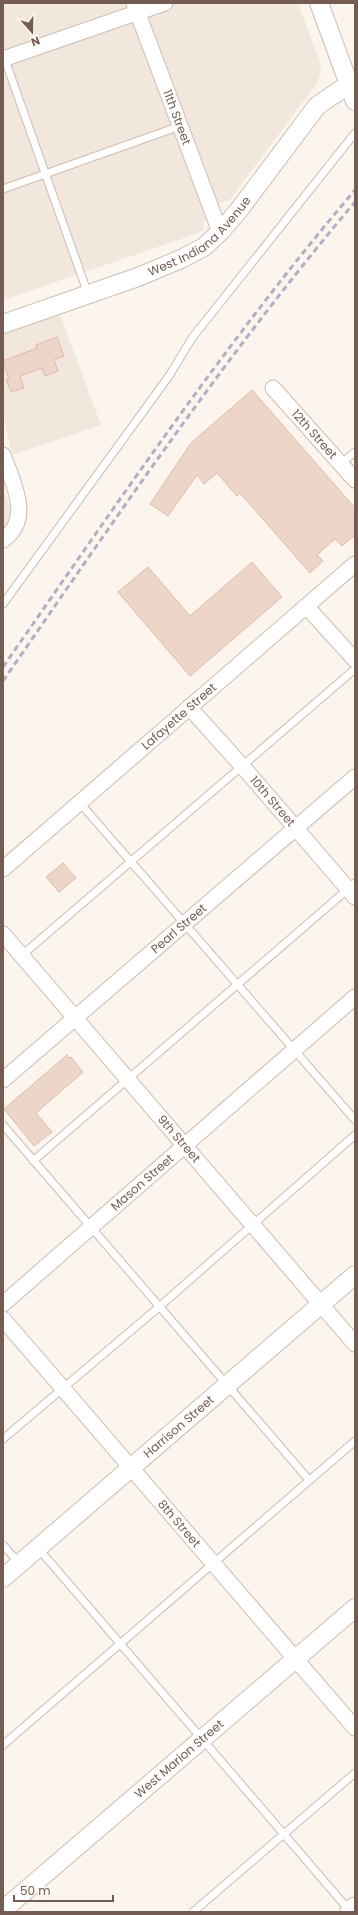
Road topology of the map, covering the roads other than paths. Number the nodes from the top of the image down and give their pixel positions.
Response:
1 (165, 3) edge
2 (319, 3) edge
3 (136, 8) edge
4 (4, 57) edge
5 (349, 84) junction
6 (355, 101) edge
7 (180, 126) junction
8 (355, 133) edge
9 (46, 175) junction
10 (3, 189) edge
11 (220, 232) junction
12 (88, 294) junction
13 (3, 324) edge
14 (273, 388) dead end
15 (355, 452) edge
16 (3, 455) edge
17 (340, 464) junction
18 (355, 480) edge
19 (3, 540) edge
20 (355, 564) edge
21 (3, 604) edge
22 (306, 606) junction
23 (355, 660) edge
24 (355, 669) edge
25 (189, 707) junction
26 (243, 766) junction
27 (355, 777) edge
28 (80, 803) junction
29 (296, 828) junction
30 (131, 862) junction
31 (3, 870) edge
32 (353, 890) edge
33 (185, 924) junction
34 (3, 934) edge
35 (21, 956) junction
36 (238, 984) junction
37 (355, 998) edge
38 (76, 1019) junction
39 (294, 1050) junction
40 (128, 1079) junction
41 (3, 1080) edge
42 (355, 1120) edge
43 (3, 1125) edge
44 (355, 1135) edge
45 (185, 1145) junction
46 (33, 1160) junction
47 (252, 1225) junction
48 (90, 1226) junction
49 (355, 1275) edge
50 (3, 1304) edge
51 (321, 1305) junction
52 (159, 1307) junction
53 (3, 1319) edge
54 (355, 1344) edge
55 (228, 1386) junction
56 (62, 1389) junction
57 (3, 1439) edge
58 (355, 1441) edge
59 (131, 1468) junction
60 (309, 1480) junction
61 (3, 1545) edge
62 (38, 1548) junction
63 (213, 1563) junction
64 (19, 1564) junction
65 (3, 1578) edge
66 (355, 1608) edge
67 (119, 1644) junction
68 (295, 1660) junction
69 (355, 1728) edge
70 (202, 1740) junction
71 (3, 1745) edge
72 (355, 1773) edge
73 (283, 1834) junction
74 (8, 1906) edge
75 (355, 1908) edge
76 (193, 1912) edge
77 (351, 1912) edge

1 - 3 street
2 - 5 street
3 - 4 street
3 - 7 street, 11th Street
4 - 9 lane
5 - 6 street
5 - 11 street, West Indiana Avenue
7 - 9 lane
7 - 11 street, 11th Street
8 - 21 lane
9 - 10 lane
9 - 12 lane
11 - 12 street, West Indiana Avenue
12 - 13 street, West Indiana Avenue
14 - 17 street, 12th Street
15 - 17 lane
16 - 19 street
17 - 18 street, 12th Street
20 - 22 street, Lafayette Street
22 - 23 street
22 - 25 street, Lafayette Street
24 - 26 lane
25 - 26 street, 10th Street
25 - 28 street, Lafayette Street
26 - 29 street, 10th Street
26 - 30 lane
27 - 29 street, Pearl Street
28 - 30 lane
28 - 31 street, Lafayette Street
29 - 32 street, 10th Street
29 - 33 street, Pearl Street
30 - 33 lane
30 - 35 lane
32 - 36 lane
33 - 36 lane
33 - 38 street, Pearl Street
34 - 35 street, 9th Street
35 - 38 street, 9th Street
36 - 39 lane
36 - 40 lane
37 - 39 street, Mason Street
38 - 40 street, 9th Street
38 - 41 street, Pearl Street
39 - 42 lane
39 - 45 street, Mason Street
40 - 45 street, 9th Street
40 - 46 lane
43 - 46 lane
44 - 47 lane
45 - 47 street, 9th Street
45 - 48 street, Mason Street
46 - 48 lane
47 - 51 street, 9th Street
47 - 52 lane
48 - 50 street, Mason Street
48 - 52 lane
49 - 51 street, Harrison Street
51 - 54 street, 9th Street
51 - 55 street, Harrison Street
52 - 55 lane
52 - 56 lane
53 - 56 street, 8th Street
55 - 59 street, Harrison Street
55 - 60 lane
56 - 57 lane
56 - 59 street, 8th Street
58 - 60 lane
59 - 62 street, Harrison Street
59 - 63 street, 8th Street
60 - 63 lane
61 - 64 lane
62 - 64 street, Harrison Street
62 - 67 lane
63 - 67 lane
63 - 68 street, 8th Street
64 - 65 street, Harrison Street
66 - 68 street, West Marion Street
67 - 70 lane
67 - 71 lane
68 - 69 street, 8th Street
68 - 70 street, West Marion Street
70 - 73 lane
70 - 74 street, West Marion Street
72 - 73 lane
73 - 76 lane
73 - 77 lane
75 - 77 main road

